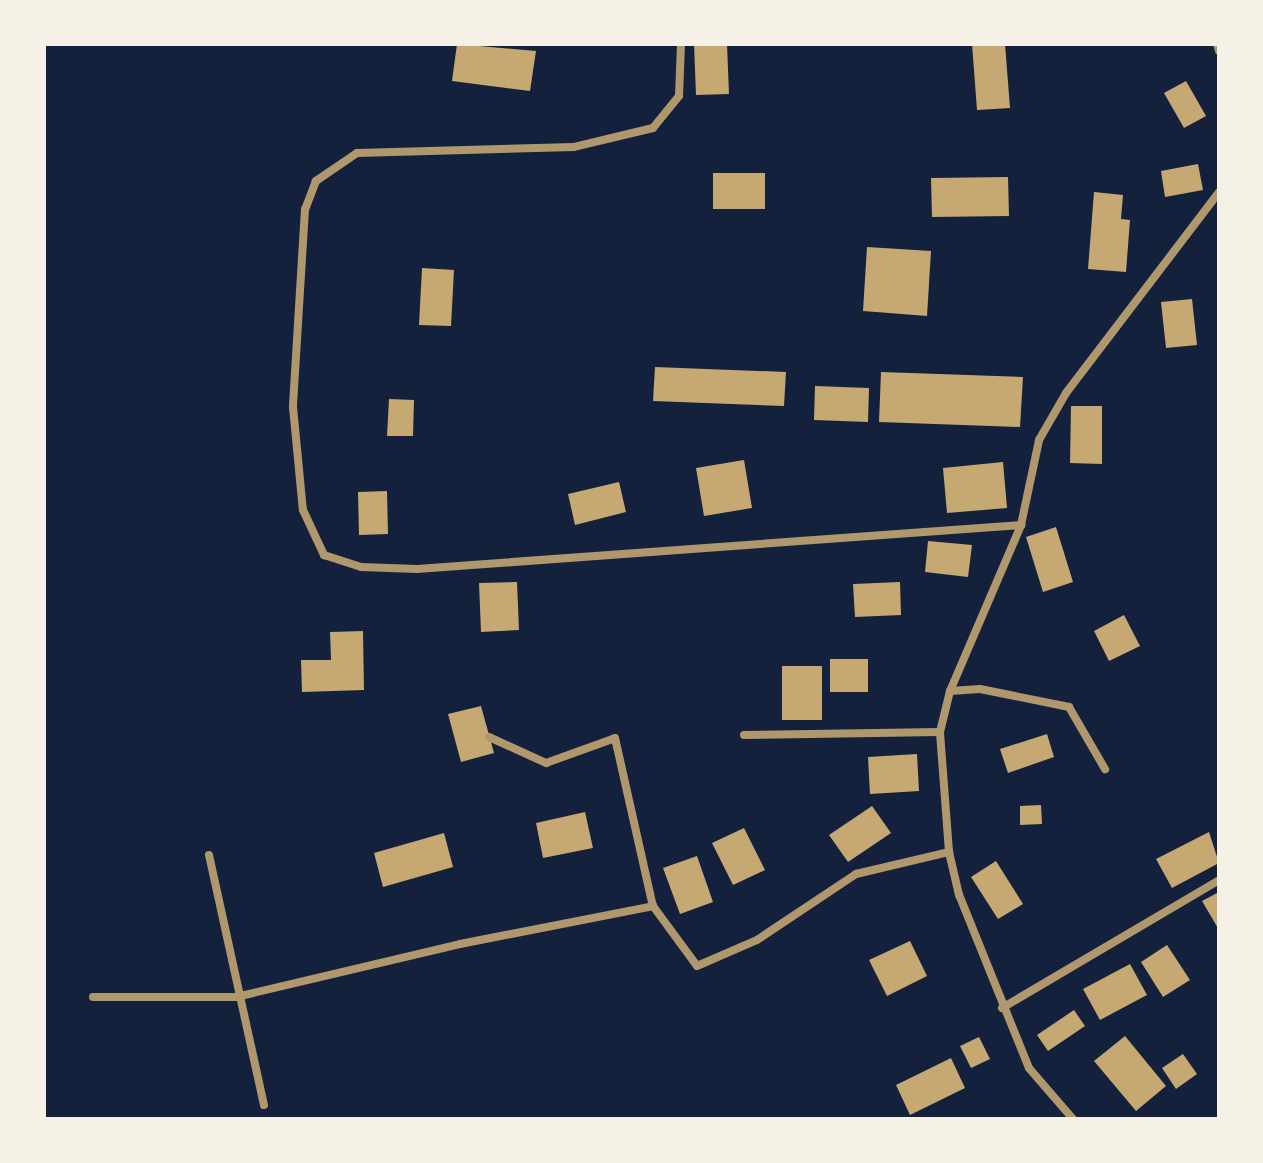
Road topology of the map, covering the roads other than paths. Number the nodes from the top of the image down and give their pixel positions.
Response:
1 (681, 44) edge
2 (1217, 44) edge
3 (1219, 51) edge
4 (1219, 192) edge
5 (1021, 525) junction
6 (950, 691) junction
7 (940, 732) junction
8 (744, 735) dead end
9 (489, 737) dead end
10 (1105, 769) dead end
11 (949, 852) junction
12 (209, 855) dead end
13 (1219, 880) edge
14 (653, 906) junction
15 (240, 996) junction
16 (93, 997) dead end
17 (1002, 1008) junction
18 (264, 1105) dead end
19 (1073, 1119) edge

1 - 5 street
2 - 3 street
4 - 5 street
5 - 6 street
6 - 7 street
6 - 10 street
7 - 8 street
7 - 11 street
9 - 14 street
11 - 14 street
11 - 17 street
12 - 15 street
13 - 17 street
14 - 15 street
15 - 16 street
15 - 18 street
17 - 19 street

